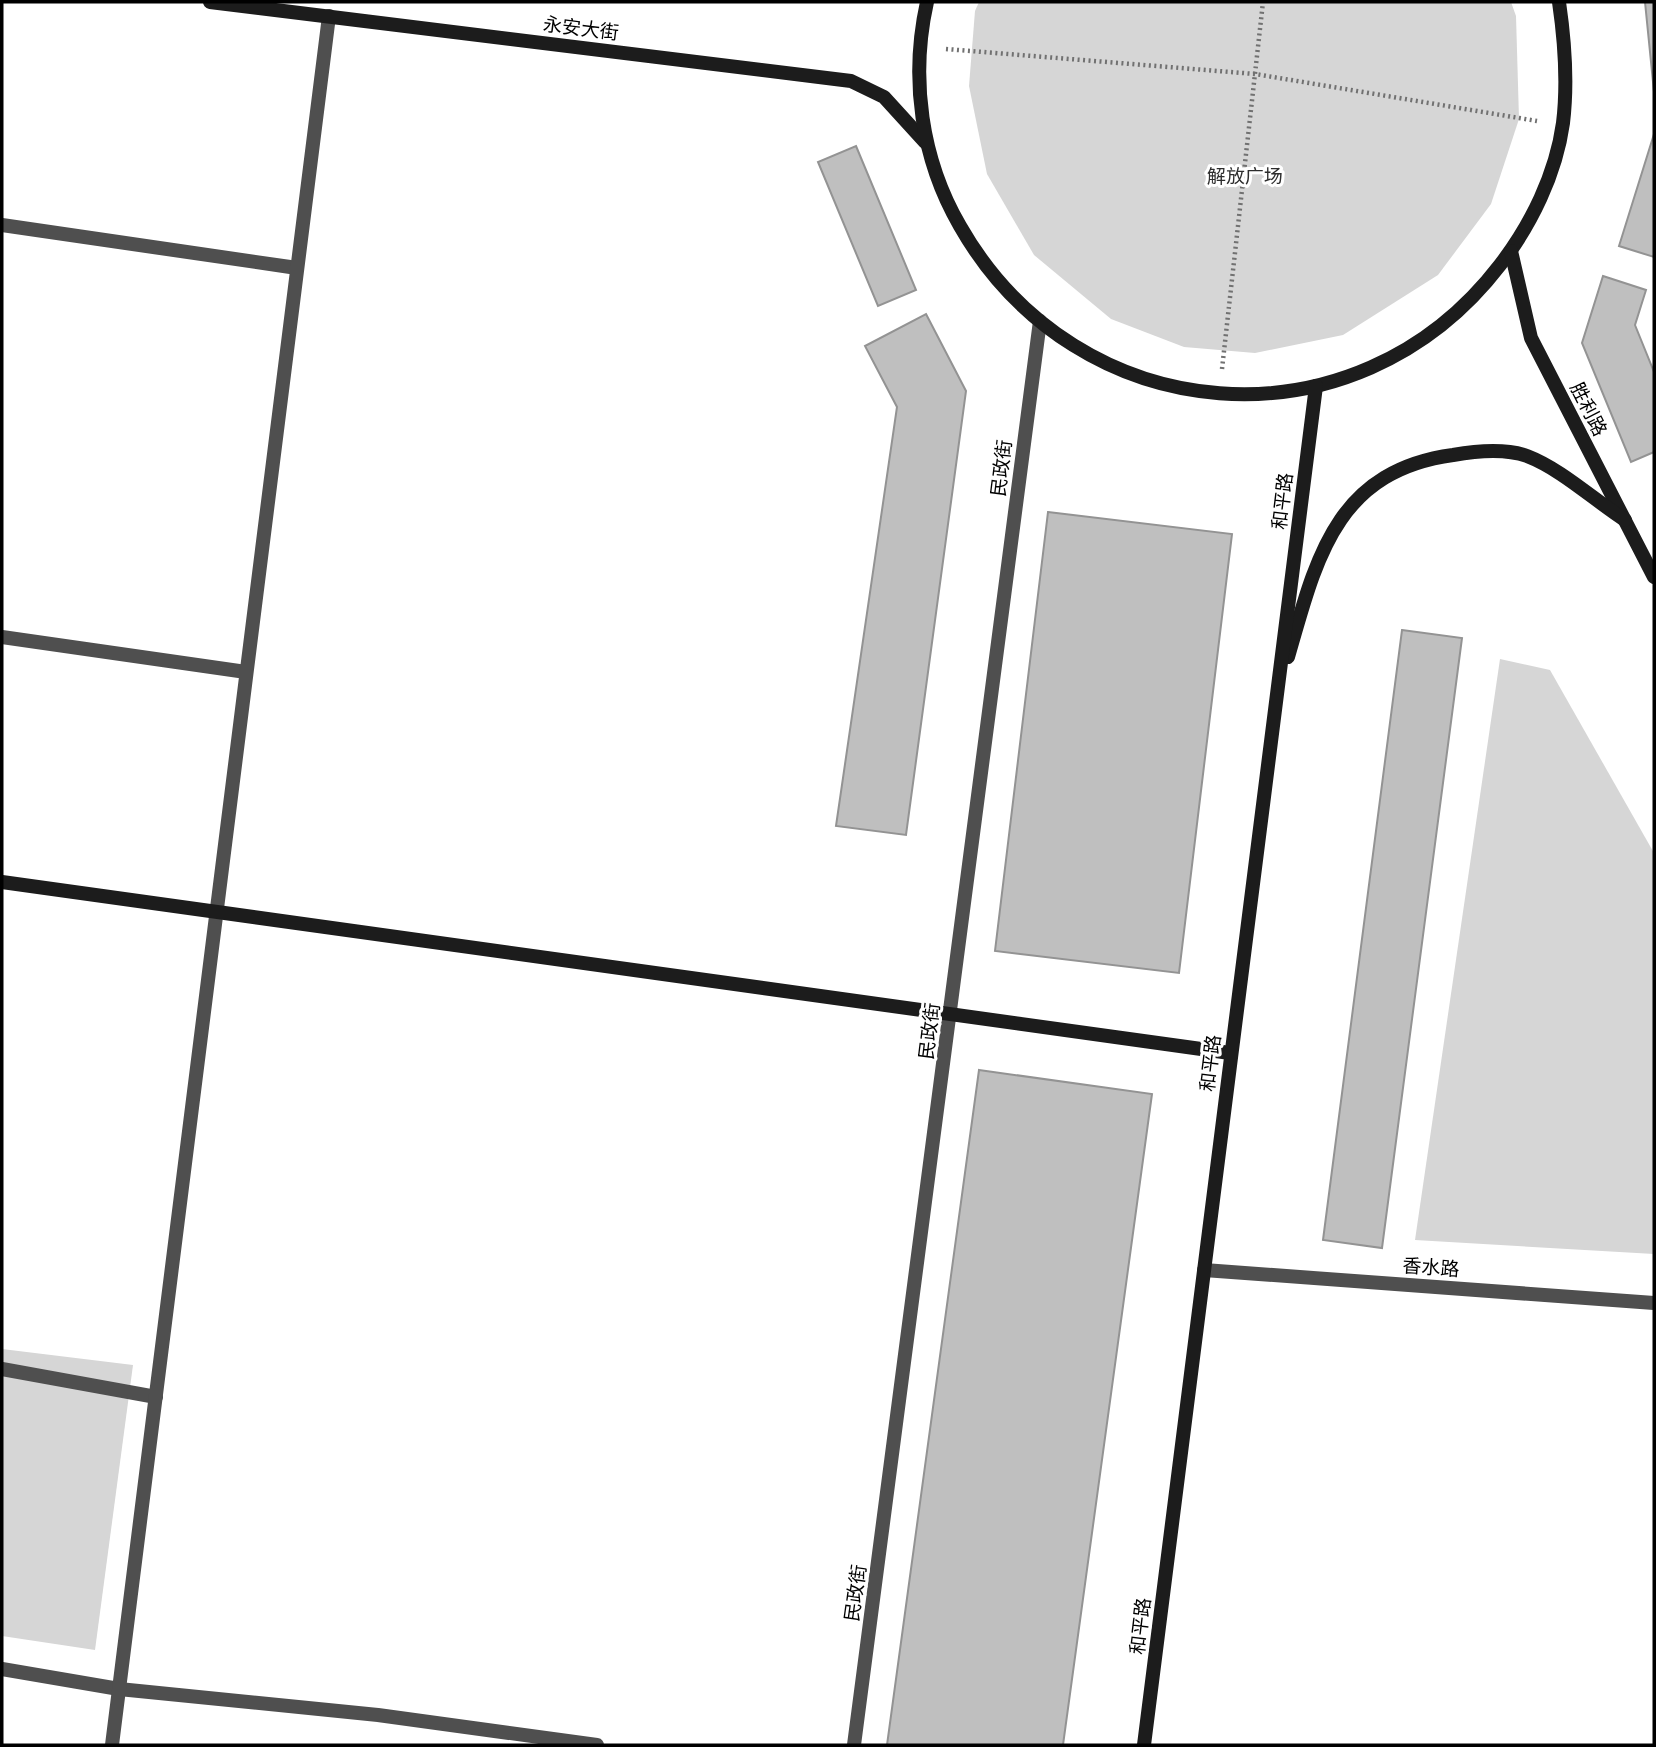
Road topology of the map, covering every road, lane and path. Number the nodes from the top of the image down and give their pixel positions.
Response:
1 (210, 2) edge
2 (927, 2) edge
3 (1263, 2) edge
4 (1559, 2) edge
5 (329, 16) junction
6 (920, 47) junction
7 (1255, 74) junction
8 (1562, 126) junction
9 (925, 142) junction
10 (2, 225) edge
11 (1511, 251) junction
12 (297, 268) junction
13 (1040, 321) junction
14 (1316, 386) junction
15 (1219, 394) junction
16 (1625, 520) junction
17 (1654, 578) edge
18 (2, 637) edge
19 (246, 672) junction
20 (1274, 708) junction
21 (2, 882) edge
22 (216, 913) junction
23 (951, 1014) junction
24 (1230, 1053) junction
25 (1204, 1270) junction
26 (1654, 1303) edge
27 (2, 1369) edge
28 (156, 1397) junction
29 (2, 1669) edge
30 (119, 1689) junction
31 (112, 1745) edge
32 (597, 1745) edge
33 (854, 1745) edge
34 (1144, 1745) edge

1 - 5 main road, 永安大街
2 - 6 main road
3 - 7 path
4 - 8 main road
5 - 9 main road, 永安大街
5 - 12 street
6 - 7 path
6 - 9 main road
7 - 8 path
7 - 15 path
8 - 11 main road
9 - 13 main road
10 - 12 street
11 - 14 main road
11 - 16 main road, 胜利路
12 - 19 street
13 - 15 main road
13 - 23 street, 民政街
14 - 15 main road
14 - 20 main road, 和平路
16 - 17 main road, 胜利路
16 - 20 main road
18 - 19 street
19 - 22 street
20 - 24 main road, 和平路
21 - 22 main road
22 - 23 main road
22 - 28 street
23 - 24 main road
23 - 33 street, 民政街
24 - 25 main road, 和平路
25 - 26 street, 香水路
25 - 34 main road, 和平路
27 - 28 street
28 - 30 street
29 - 30 street
30 - 31 street
30 - 32 street

